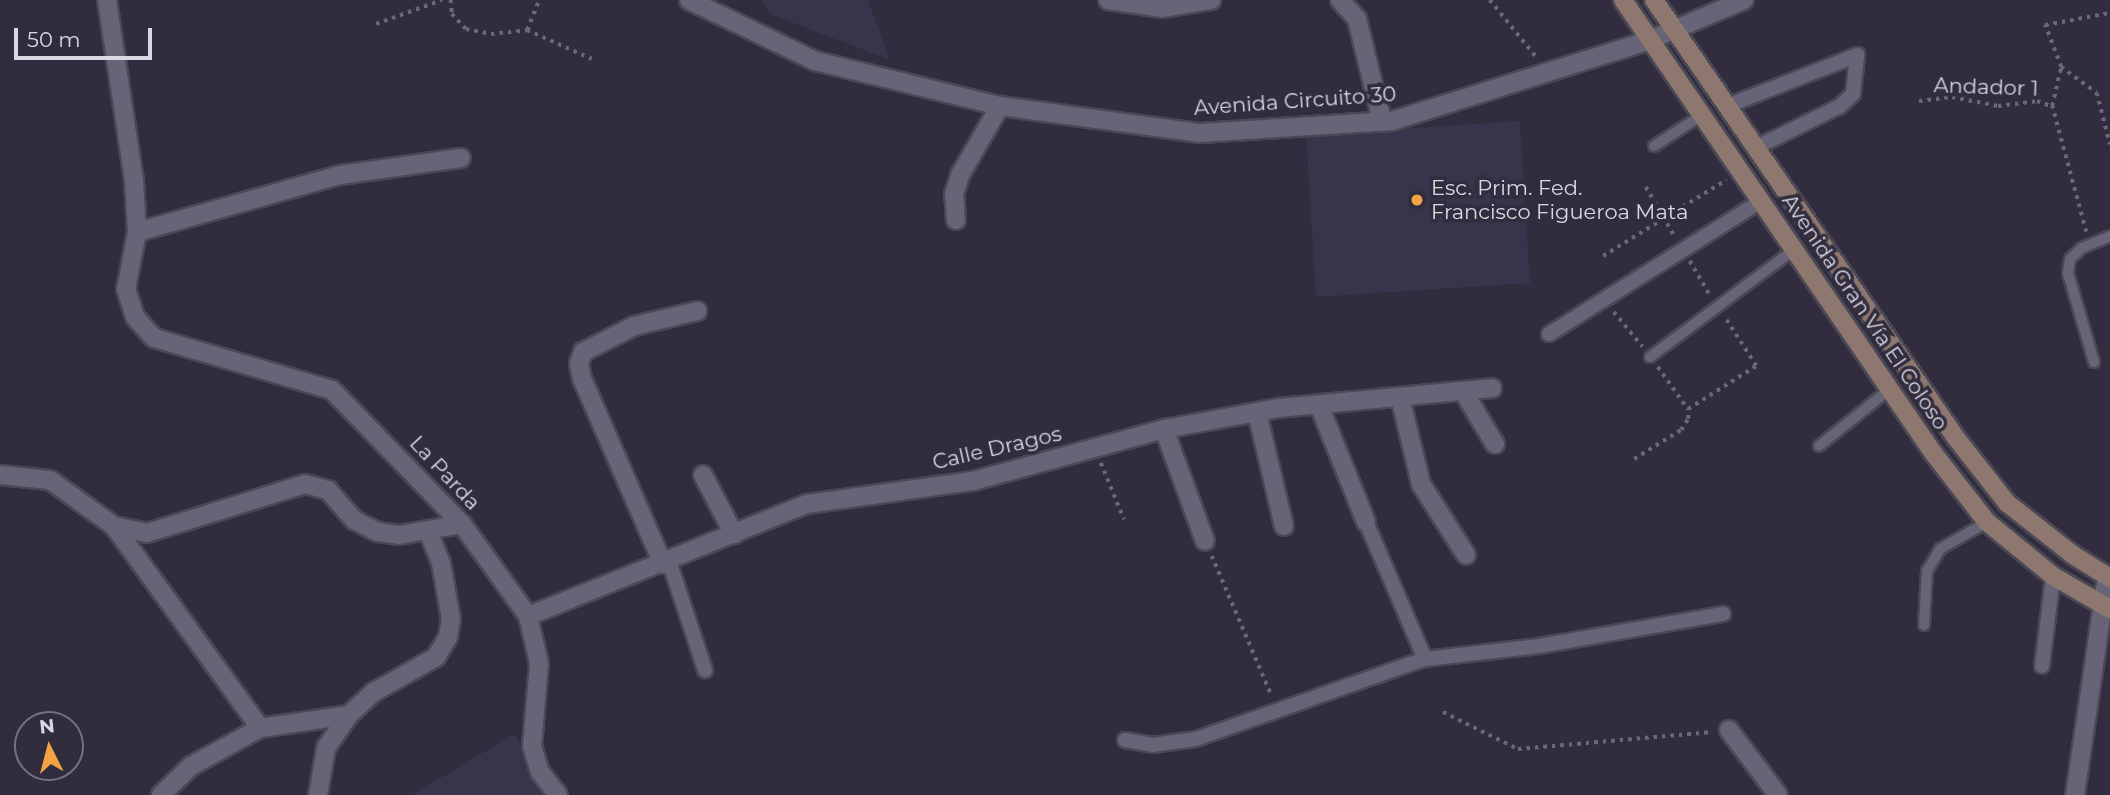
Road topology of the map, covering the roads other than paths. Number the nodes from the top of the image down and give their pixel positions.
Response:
1 (107, 0) edge
2 (689, 0) edge
3 (1108, 0) edge
4 (1211, 0) edge
5 (1340, 0) edge
6 (1623, 0) edge
7 (1654, 0) edge
8 (1744, 0) edge
9 (1675, 30) junction
10 (1650, 40) junction
11 (1000, 106) junction
12 (1727, 106) junction
13 (1702, 115) junction
14 (1382, 121) junction
15 (1654, 146) dead end
16 (1755, 148) junction
17 (461, 158) dead end
18 (1761, 201) junction
19 (956, 220) dead end
20 (137, 232) junction
21 (2110, 236) edge
22 (1795, 249) junction
23 (697, 311) dead end
24 (1549, 334) dead end
25 (1650, 357) dead end
26 (2094, 362) dead end
27 (1492, 388) dead end
28 (1890, 389) junction
29 (1463, 391) junction
30 (1400, 397) junction
31 (1319, 404) junction
32 (1256, 412) junction
33 (1164, 429) junction
34 (1495, 444) dead end
35 (1819, 446) dead end
36 (0, 475) edge
37 (703, 475) dead end
38 (1366, 522) joint
39 (1987, 522) junction
40 (462, 524) junction
41 (114, 526) junction
42 (1284, 526) dead end
43 (428, 531) junction
44 (734, 534) junction
45 (1205, 541) road end
46 (1466, 555) dead end
47 (666, 562) junction
48 (2053, 576) junction
49 (2108, 577) edge
50 (2106, 607) edge
51 (1723, 614) dead end
52 (528, 616) junction
53 (1924, 625) dead end
54 (1425, 659) junction
55 (2042, 666) dead end
56 (705, 670) dead end
57 (349, 715) junction
58 (260, 728) junction
59 (1729, 730) road end
60 (1125, 740) dead end
61 (161, 795) edge
62 (318, 795) edge
63 (558, 795) edge
64 (1778, 795) edge
65 (2075, 795) edge

1 - 20 street
2 - 11 street, Avenida Circuito 30
3 - 4 street
5 - 14 street
6 - 10 main road, Avenida Gran Vía El Coloso
7 - 9 main road, Avenida Gran Vía El Coloso
8 - 9 street, Avenida Circuito 30
9 - 10 street, Avenida Circuito 30
9 - 12 main road, Avenida Gran Vía El Coloso
10 - 13 main road, Avenida Gran Vía El Coloso
10 - 14 street, Avenida Circuito 30
11 - 14 street, Avenida Circuito 30
11 - 19 street
12 - 16 main road, Avenida Gran Vía El Coloso
12 - 16 street
13 - 15 lane
13 - 18 main road, Avenida Gran Vía El Coloso
16 - 49 main road, Avenida Gran Vía El Coloso
17 - 20 street
18 - 22 main road, Avenida Gran Vía El Coloso
18 - 24 street
20 - 40 street, La Parda
21 - 26 lane
22 - 25 lane
22 - 28 main road, Avenida Gran Vía El Coloso
23 - 47 street
27 - 29 street, Calle Dragos
28 - 35 lane
28 - 39 main road, Avenida Gran Vía El Coloso
29 - 30 street, Calle Dragos
29 - 34 street
30 - 31 street, Calle Dragos
30 - 46 street
31 - 32 street, Calle Dragos
31 - 38 street
32 - 33 street, Calle Dragos
32 - 42 street
33 - 44 street, Calle Dragos
33 - 45 street
36 - 41 street
37 - 44 street
38 - 54 street
39 - 48 main road, Avenida Gran Vía El Coloso
39 - 53 lane
40 - 43 street
40 - 52 street, La Parda
41 - 43 street
41 - 58 street
43 - 57 street
44 - 47 street, Calle Dragos
47 - 52 street, Calle Dragos
47 - 56 street
48 - 50 main road, Avenida Gran Vía El Coloso
48 - 55 street
49 - 50 street
50 - 65 street
51 - 54 street
52 - 63 street, La Parda
54 - 60 street
57 - 58 street
57 - 62 street
58 - 61 street
59 - 64 street

